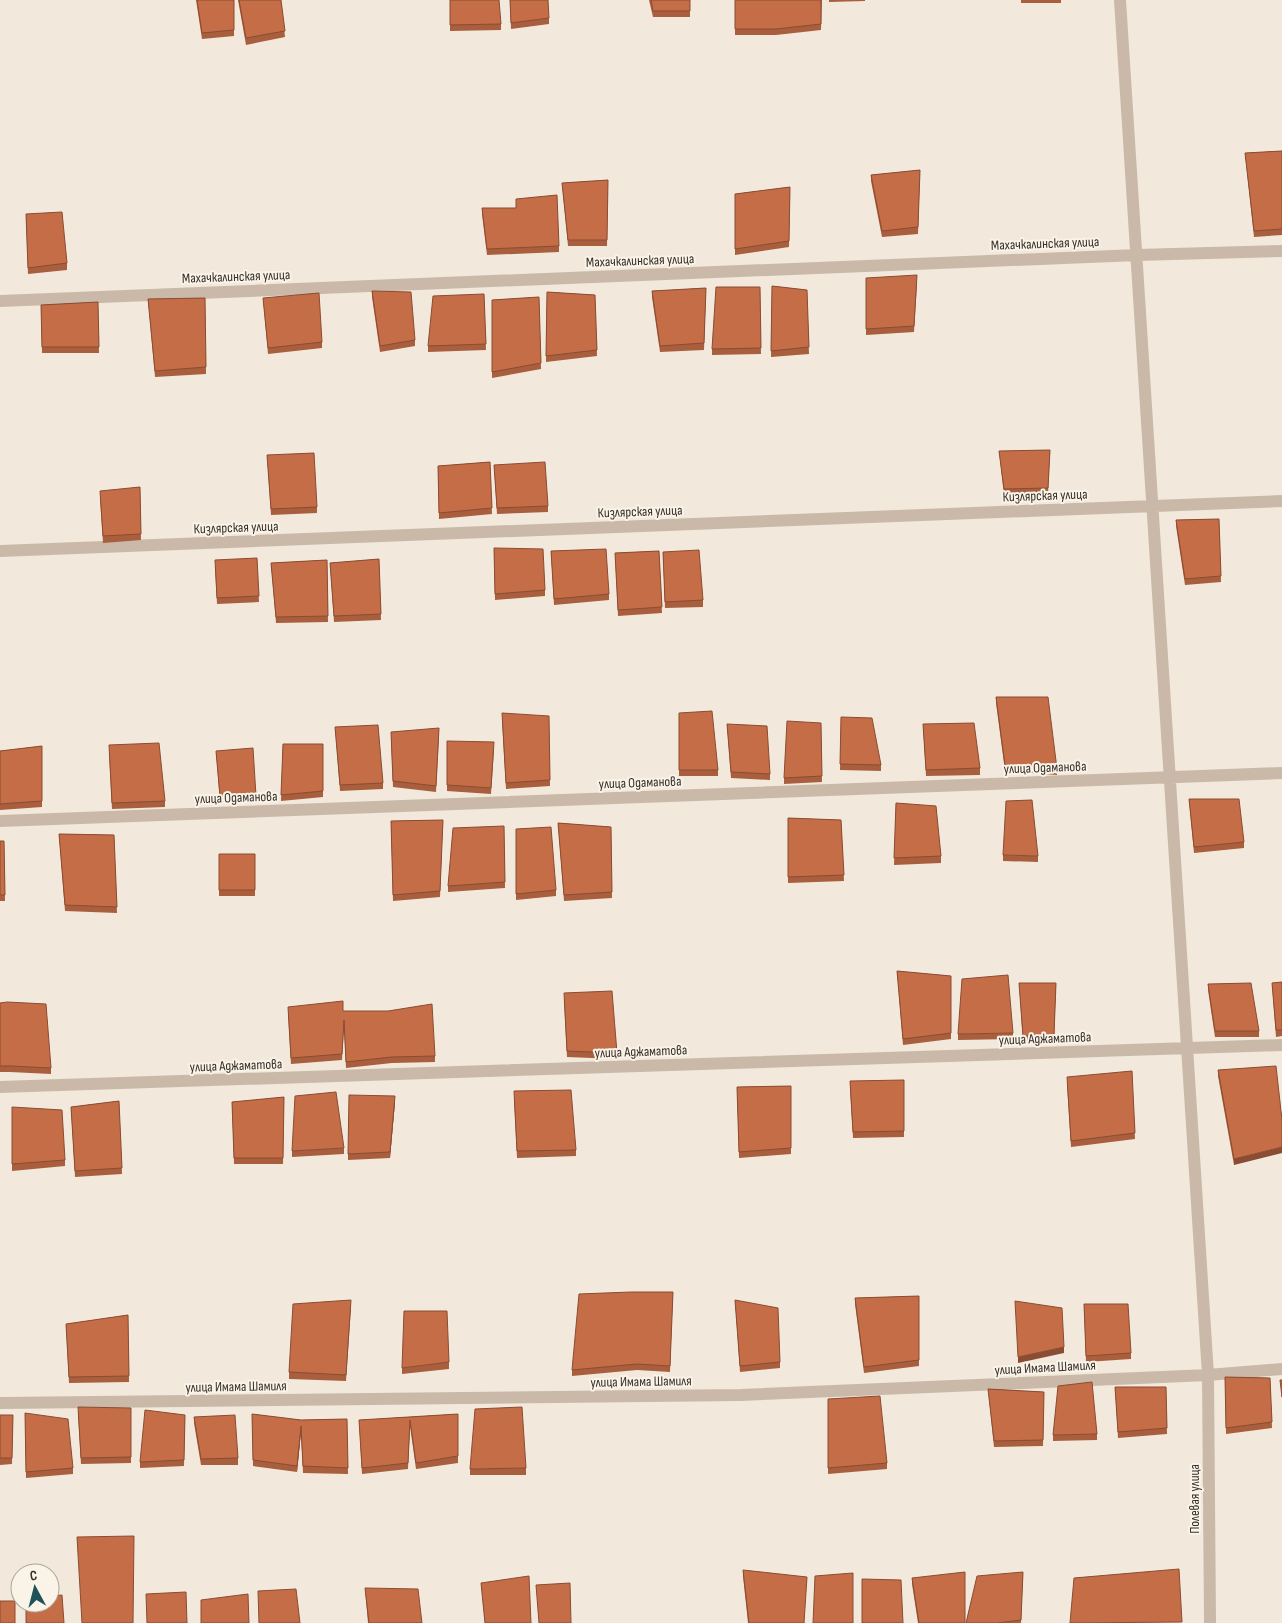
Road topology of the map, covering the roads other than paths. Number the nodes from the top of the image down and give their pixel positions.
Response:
1 (1120, 0) edge
2 (1282, 251) edge
3 (1137, 254) junction
4 (0, 301) edge
5 (1282, 501) edge
6 (1153, 506) junction
7 (0, 551) edge
8 (1282, 773) edge
9 (1170, 777) junction
10 (0, 821) edge
11 (1282, 1045) edge
12 (1187, 1049) junction
13 (0, 1087) edge
14 (1282, 1369) edge
15 (1208, 1374) junction
16 (0, 1403) edge
17 (1210, 1623) edge

1 - 3 street, Полевая улица
2 - 3 street, Махачкалинская улица
3 - 4 street, Махачкалинская улица
3 - 6 street, Полевая улица
5 - 6 street, Кизлярская улица
6 - 7 street, Кизлярская улица
6 - 9 street, Полевая улица
8 - 9 street, улица Одаманова
9 - 10 street, улица Одаманова
9 - 12 street, Полевая улица
11 - 12 street, улица Аджаматова
12 - 13 street, улица Аджаматова
12 - 15 street, Полевая улица
14 - 15 street, улица Имама Шамиля
15 - 16 street, улица Имама Шамиля
15 - 17 street, Полевая улица

